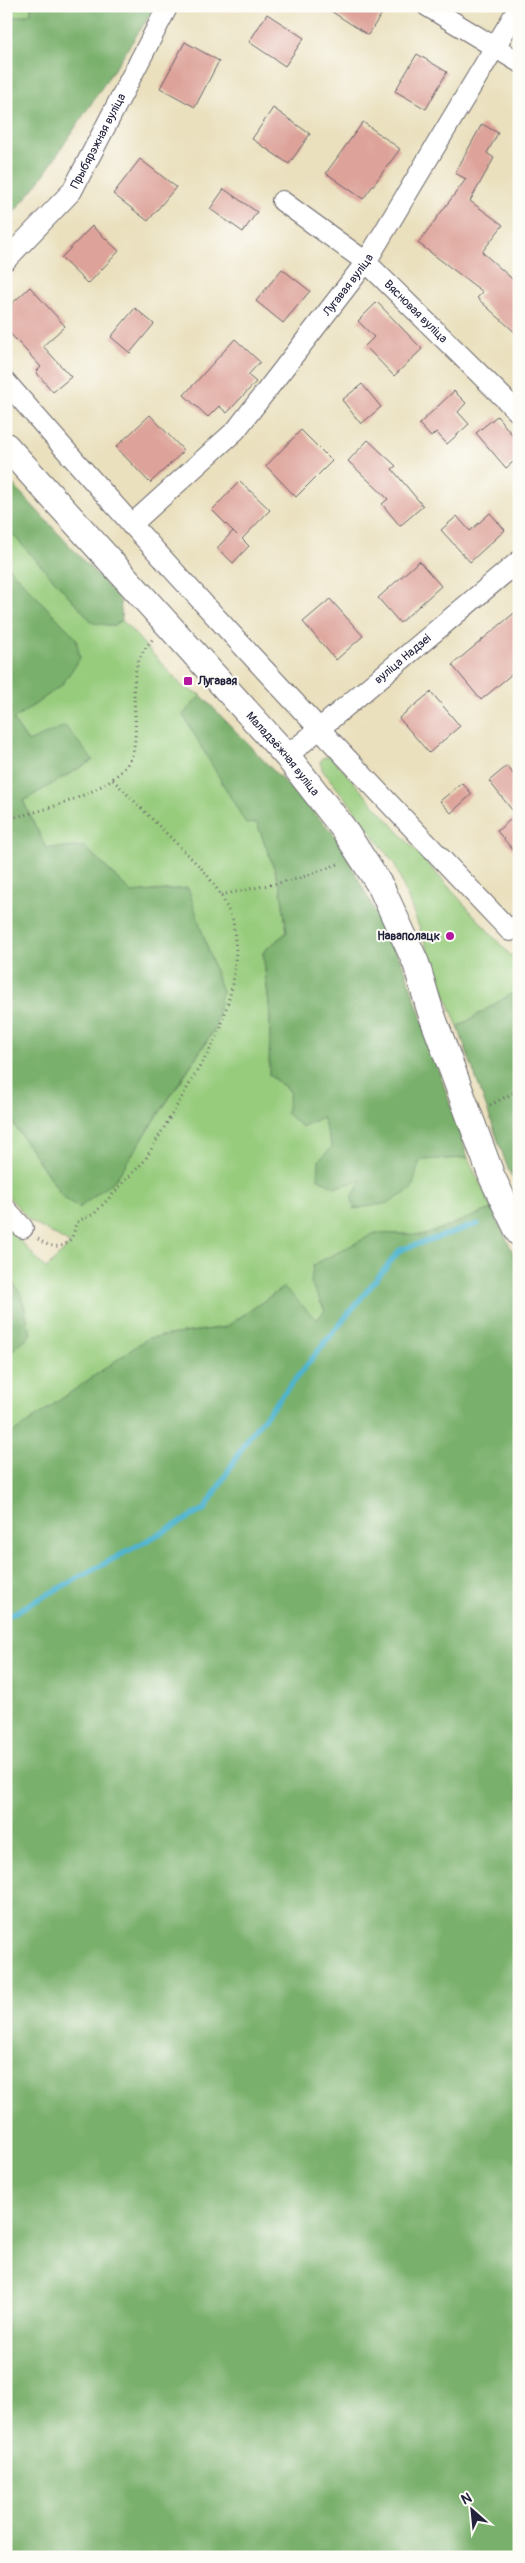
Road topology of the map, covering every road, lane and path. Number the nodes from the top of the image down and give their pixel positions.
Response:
1 (168, 6) edge
2 (427, 6) edge
3 (519, 7) edge
4 (495, 46) junction
5 (519, 62) edge
6 (282, 201) dead end
7 (6, 260) edge
8 (366, 262) junction
9 (6, 382) edge
10 (519, 413) edge
11 (6, 446) edge
12 (131, 525) junction
13 (519, 562) edge
14 (168, 626) junction
15 (319, 730) junction
16 (287, 756) junction
17 (112, 780) junction
18 (6, 820) edge
19 (361, 856) junction
20 (221, 895) junction
21 (514, 927) edge
22 (519, 1090) edge
23 (470, 1116) junction
24 (6, 1209) edge
25 (23, 1228) joint
26 (519, 1233) edge

1 - 7 street, Прыбярэжная вуліца
2 - 4 street
3 - 4 street, Лугавая вуліца
4 - 5 street
4 - 8 street, Лугавая вуліца
6 - 8 street, Вясновая вуліца
8 - 10 street, Вясновая вуліца
8 - 12 street, Лугавая вуліца
9 - 12 street
11 - 14 main road, Маладзёжная вуліца
12 - 15 street
13 - 15 street, вуліца Надзеі
14 - 16 main road, Маладзёжная вуліца
14 - 17 path
15 - 16 street, вуліца Надзеі
15 - 21 street
16 - 19 main road, Маладзёжная вуліца
17 - 18 path
17 - 20 path
19 - 20 path
19 - 23 main road, Маладзёжная вуліца
20 - 25 path
22 - 23 path
23 - 26 main road, Маладзёжная вуліца
24 - 25 street

